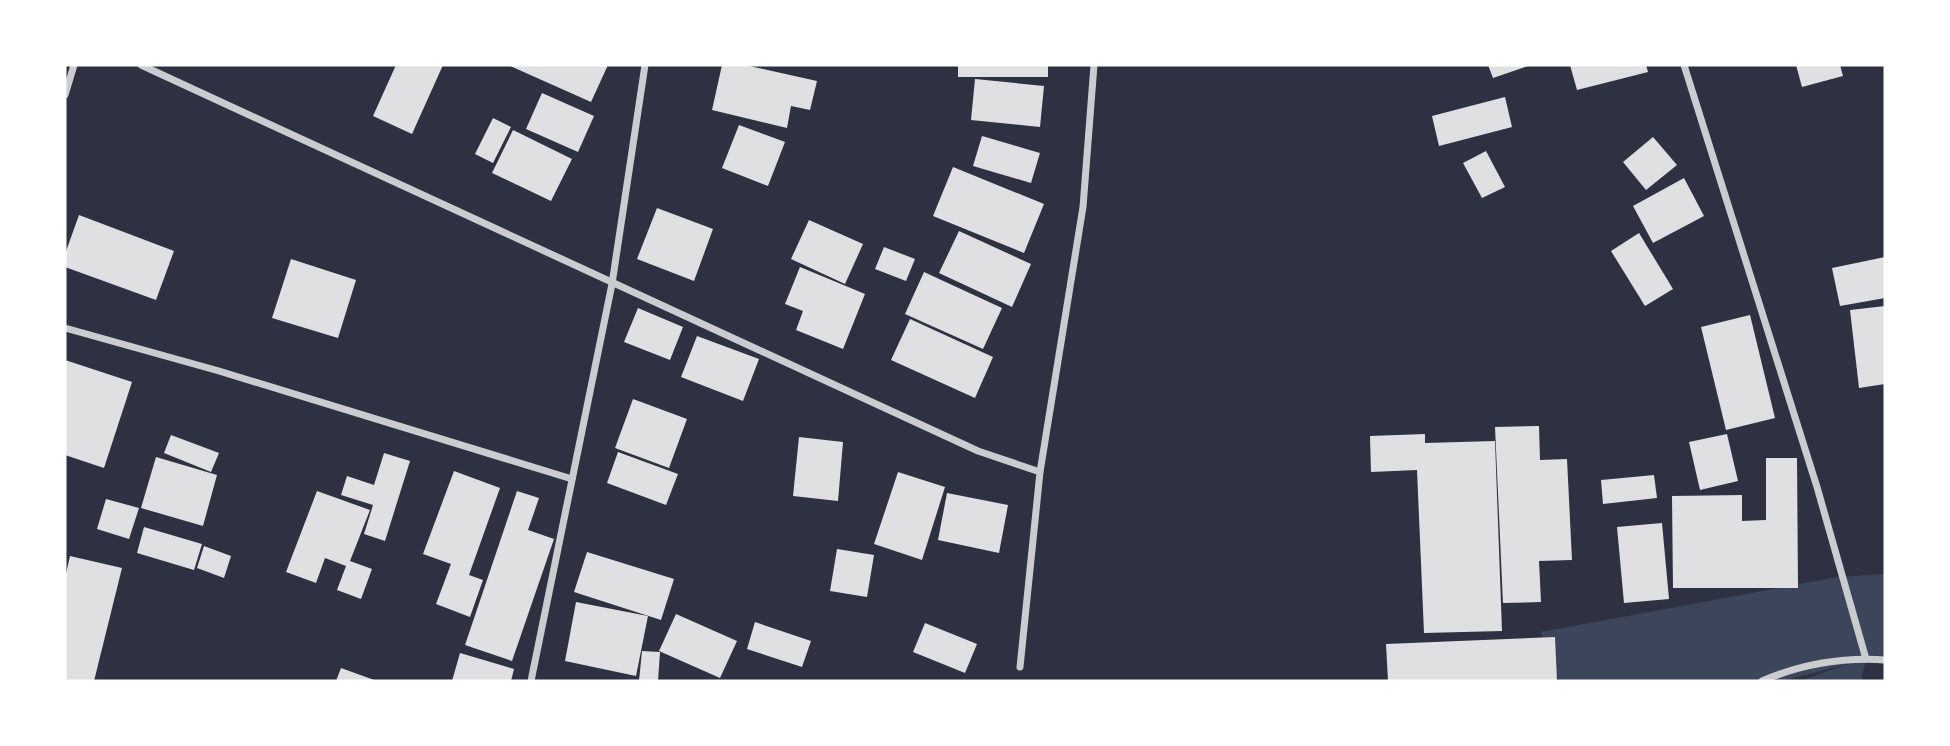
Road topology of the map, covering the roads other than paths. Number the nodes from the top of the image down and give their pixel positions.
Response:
1 (74, 65) edge
2 (141, 65) edge
3 (645, 65) edge
4 (1094, 65) edge
5 (1684, 65) edge
6 (65, 96) edge
7 (612, 284) junction
8 (65, 328) edge
9 (1040, 472) junction
10 (572, 479) junction
11 (1866, 659) junction
12 (1885, 660) edge
13 (1020, 667) dead end
14 (531, 681) edge
15 (1762, 681) edge

1 - 6 street
2 - 7 street
3 - 7 street
4 - 9 street
5 - 11 street
7 - 9 street
7 - 10 street
8 - 10 street
9 - 13 street
10 - 14 street
11 - 12 street
11 - 15 street

